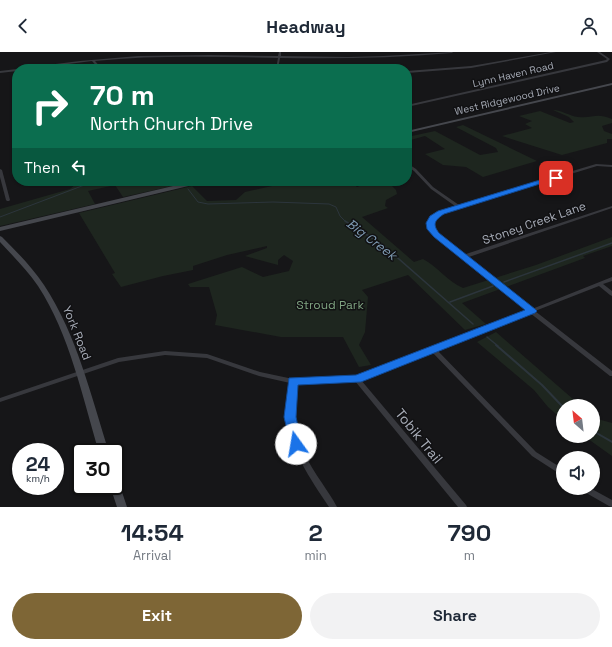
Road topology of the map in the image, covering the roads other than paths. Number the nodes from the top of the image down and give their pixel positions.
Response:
1 (173, 52) edge
2 (227, 52) edge
3 (280, 52) edge
4 (324, 52) edge
5 (415, 52) edge
6 (452, 52) edge
7 (555, 52) edge
8 (598, 52) edge
9 (175, 56) junction
10 (226, 56) junction
11 (418, 56) junction
12 (278, 58) junction
13 (322, 58) junction
14 (93, 61) junction
15 (59, 64) edge
16 (96, 64) edge
17 (277, 64) edge
18 (12, 71) edge
19 (0, 72) edge
20 (412, 72) edge
21 (612, 84) edge
22 (412, 105) edge
23 (412, 131) edge
24 (612, 166) edge
25 (412, 168) edge
26 (0, 170) edge
27 (1, 180) edge
28 (180, 186) edge
29 (8, 200) dead end
30 (459, 207) junction
31 (612, 207) edge
32 (0, 229) edge
33 (0, 238) edge
34 (463, 257) junction
35 (612, 279) edge
36 (599, 284) junction
37 (612, 294) edge
38 (532, 311) junction
39 (434, 350) junction
40 (79, 373) junction
41 (612, 374) edge
42 (357, 379) junction
43 (293, 381) junction
44 (0, 400) edge
45 (101, 443) edge
46 (556, 468) edge
47 (118, 495) edge
48 (596, 495) edge
49 (612, 504) edge
50 (122, 507) edge
51 (333, 507) edge
52 (463, 507) edge

1 - 9 street
2 - 10 street
3 - 12 street
4 - 13 street
5 - 11 street
6 - 11 street
7 - 20 street
8 - 22 street, Lynn Haven Road
9 - 10 street
9 - 14 street
10 - 12 street
11 - 13 street
12 - 13 street
12 - 17 street
14 - 15 street
14 - 16 street
18 - 19 street
21 - 23 main road, West Ridgewood Drive
24 - 30 street
25 - 30 street
26 - 27 street
27 - 29 street
28 - 32 main road
30 - 34 street
31 - 34 street, Stoney Creek Lane
33 - 40 main road, York Road
34 - 38 street
35 - 36 street
36 - 37 street
36 - 38 street
38 - 39 street
38 - 41 street
39 - 42 street
39 - 46 street
40 - 43 street
40 - 44 street
40 - 45 main road, York Road
42 - 43 street
42 - 52 street, Tobik Trail
43 - 51 street
47 - 50 main road
48 - 49 street

